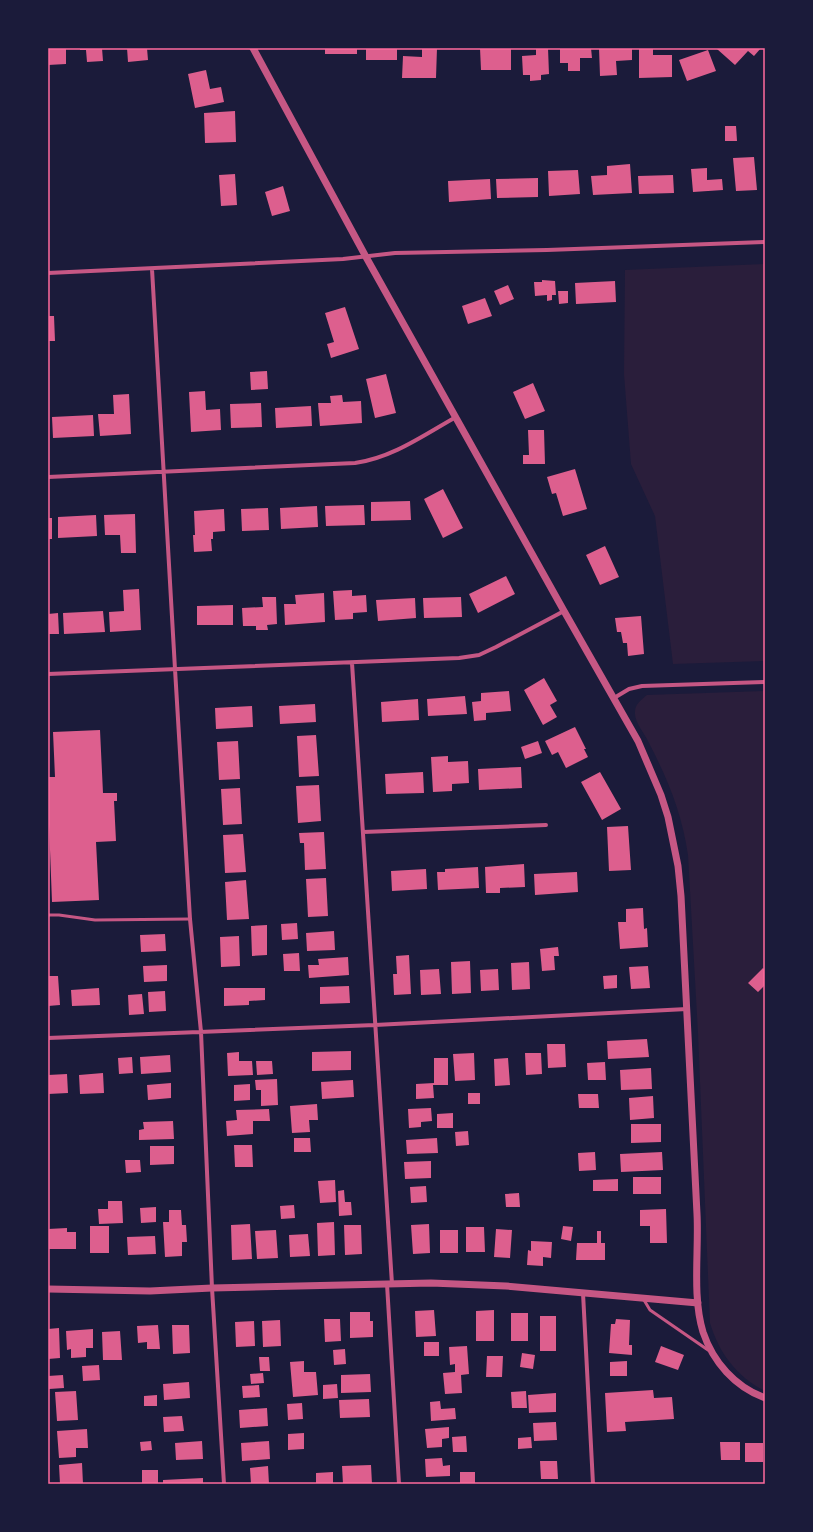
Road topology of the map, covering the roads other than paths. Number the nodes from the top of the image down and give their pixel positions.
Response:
1 (252, 48) edge
2 (765, 242) edge
3 (366, 257) junction
4 (152, 269) junction
5 (48, 273) edge
6 (456, 417) junction
7 (163, 472) junction
8 (48, 477) edge
9 (564, 611) junction
10 (352, 663) junction
11 (174, 669) junction
12 (48, 674) edge
13 (765, 682) edge
14 (614, 698) junction
15 (546, 825) dead end
16 (363, 832) junction
17 (48, 915) edge
18 (190, 919) junction
19 (688, 1009) junction
20 (375, 1025) junction
21 (201, 1032) junction
22 (48, 1038) edge
23 (390, 1284) junction
24 (212, 1288) junction
25 (48, 1289) edge
26 (583, 1292) junction
27 (643, 1298) junction
28 (698, 1303) junction
29 (713, 1354) junction
30 (765, 1398) edge
31 (224, 1484) edge
32 (399, 1484) edge
33 (593, 1484) edge

1 - 3 street
2 - 3 street
3 - 4 street
3 - 6 street
4 - 5 street
4 - 7 street
6 - 7 street
6 - 9 street
7 - 8 street
7 - 11 street
9 - 10 street
9 - 14 street
10 - 11 street
10 - 16 street
11 - 12 street
11 - 18 street
13 - 14 street
14 - 19 street
15 - 16 street
16 - 20 street
17 - 18 lane
18 - 21 street
19 - 20 street
19 - 28 street
20 - 21 street
20 - 23 street
21 - 22 street
21 - 24 street
23 - 24 street
23 - 26 street
23 - 32 street
24 - 25 street
24 - 31 street
26 - 27 street
26 - 33 street
27 - 28 street
27 - 29 lane
28 - 29 street
29 - 30 street

